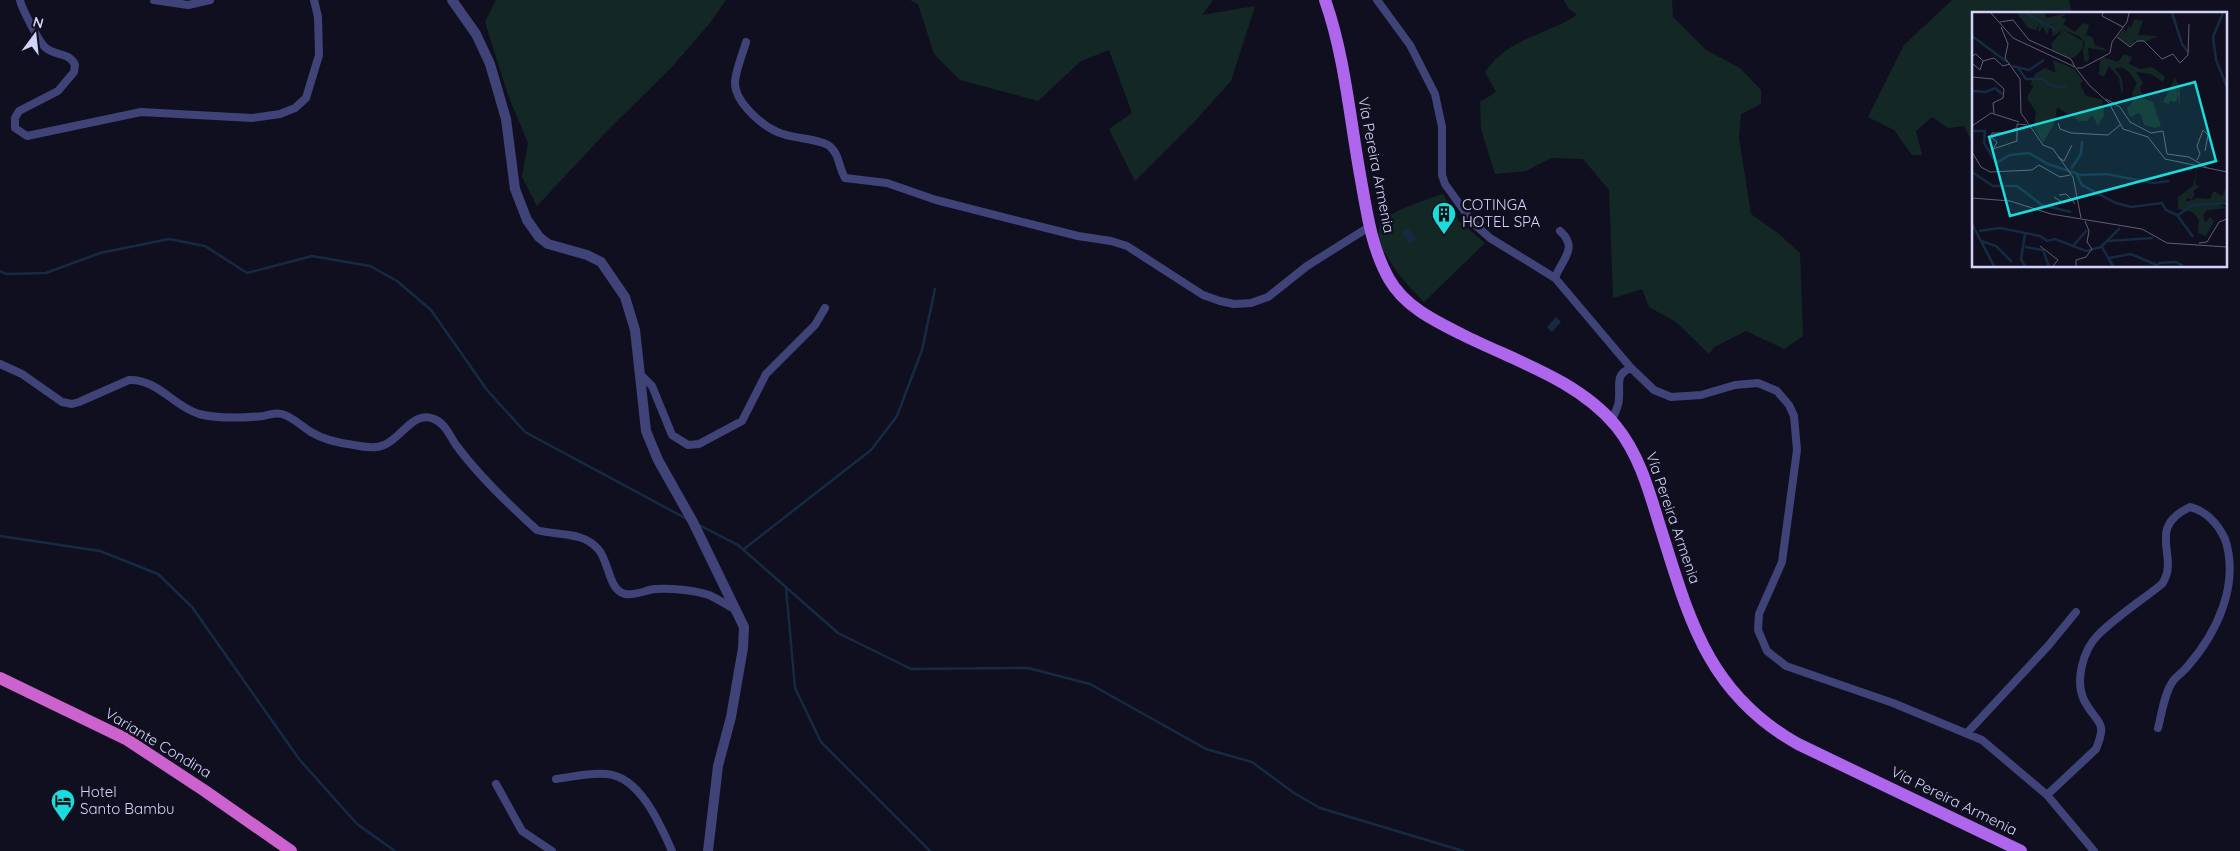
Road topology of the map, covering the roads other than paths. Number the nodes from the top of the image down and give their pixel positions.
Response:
1 (20, 0) edge
2 (154, 0) edge
3 (210, 0) edge
4 (314, 0) edge
5 (452, 0) edge
6 (1325, 0) edge
7 (1377, 0) edge
8 (746, 42) dead end
9 (1369, 227) junction
10 (1560, 231) dead end
11 (1555, 278) junction
12 (825, 308) dead end
13 (0, 364) edge
14 (1631, 368) junction
15 (638, 372) junction
16 (1611, 421) junction
17 (736, 610) junction
18 (2076, 612) dead end
19 (0, 678) edge
20 (2158, 728) dead end
21 (1967, 733) junction
22 (556, 779) dead end
23 (496, 784) dead end
24 (2047, 795) junction
25 (291, 851) edge
26 (552, 851) edge
27 (672, 851) edge
28 (708, 851) edge
29 (2021, 851) edge
30 (2094, 851) edge

1 - 4 street
2 - 3 street
5 - 15 street
6 - 9 main road, Vía Pereira Armenia
7 - 11 street
8 - 9 street
9 - 16 main road, Vía Pereira Armenia
10 - 11 street
11 - 14 street
12 - 15 street
13 - 17 street
14 - 16 street
14 - 21 street
15 - 17 street
16 - 29 main road, Vía Pereira Armenia
17 - 28 street
18 - 21 street
19 - 25 highway, Variante Condina
20 - 24 street
21 - 24 street
22 - 27 street
23 - 26 street
24 - 30 street

